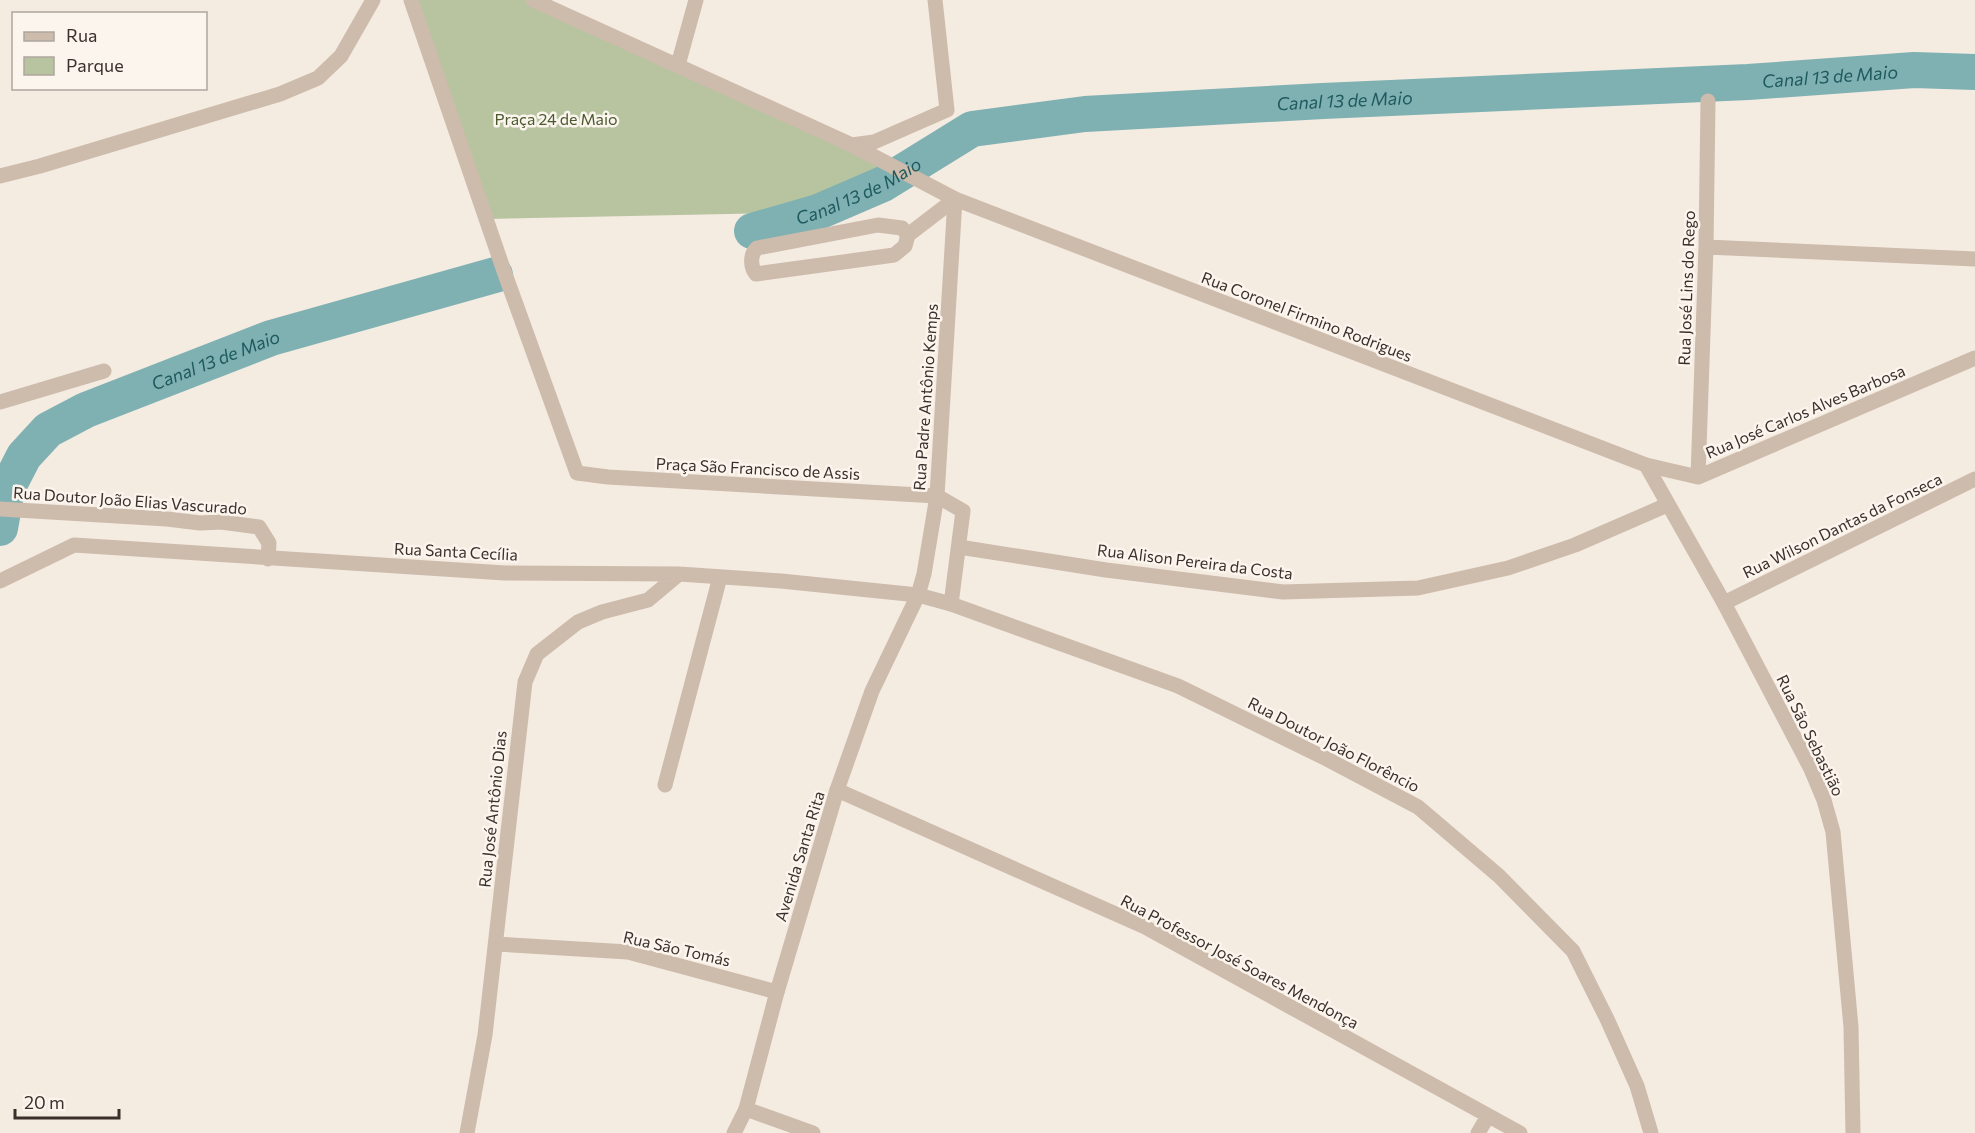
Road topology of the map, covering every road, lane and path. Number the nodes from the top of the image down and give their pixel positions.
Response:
1 (373, 0) edge
2 (411, 0) edge
3 (533, 0) edge
4 (696, 0) edge
5 (935, 0) edge
6 (678, 65) junction
7 (1708, 101) dead end
8 (852, 145) junction
9 (0, 176) edge
10 (955, 199) junction
11 (908, 235) junction
12 (1706, 247) junction
13 (1975, 259) edge
14 (1975, 358) edge
15 (104, 371) dead end
16 (0, 402) edge
17 (1646, 465) junction
18 (1698, 477) junction
19 (1975, 479) edge
20 (938, 496) junction
21 (0, 509) edge
22 (1671, 511) junction
23 (958, 548) junction
24 (268, 559) junction
25 (679, 574) junction
26 (720, 577) junction
27 (0, 581) edge
28 (918, 595) junction
29 (1724, 603) junction
30 (951, 604) junction
31 (665, 785) dead end
32 (837, 790) junction
33 (496, 944) junction
34 (777, 992) junction
35 (746, 1109) junction
36 (1488, 1116) junction
37 (467, 1133) edge
38 (734, 1133) edge
39 (813, 1133) edge
40 (1478, 1133) edge
41 (1520, 1133) edge
42 (1651, 1133) edge
43 (1853, 1133) edge

1 - 9 street
2 - 20 street, Praça São Francisco de Assis
3 - 6 street
4 - 6 street
5 - 8 street
6 - 8 street
7 - 12 street, Rua José Lins do Rego
8 - 10 street, Rua Coronel Firmino Rodrigues
10 - 11 street
10 - 17 street, Rua Coronel Firmino Rodrigues
10 - 20 street, Rua Padre Antônio Kemps
11 - 11 street
12 - 13 street
12 - 18 street, Rua José Lins do Rego
14 - 18 street, Rua José Carlos Alves Barbosa
15 - 16 street
17 - 18 street, Rua José Carlos Alves Barbosa
17 - 22 street
19 - 29 street, Rua Wilson Dantas da Fonseca
20 - 23 street
20 - 28 street, Rua Padre Antônio Kemps
21 - 24 street, Rua Doutor João Elias Vascurado
22 - 23 street, Rua Alison Pereira da Costa
22 - 29 street, Rua São Sebastião
23 - 30 street
24 - 25 street, Rua Santa Cecília
24 - 27 street, Rua Santa Cecília
25 - 26 street, Rua Santa Cecília
25 - 33 street, Rua José Antônio Dias
26 - 28 street, Rua Santa Cecília
26 - 31 street
28 - 30 street, Rua Doutor João Florêncio
28 - 32 street, Avenida Santa Rita
29 - 43 street, Rua São Sebastião
30 - 42 street, Rua Doutor João Florêncio
32 - 34 street, Avenida Santa Rita
32 - 36 street, Rua Professor José Soares Mendonça
33 - 34 street, Rua São Tomás
33 - 37 street, Rua José Antônio Dias
34 - 35 street, Avenida Santa Rita
35 - 38 street, Avenida Santa Rita
35 - 39 street
36 - 40 street
36 - 41 street, Rua Professor José Soares Mendonça

